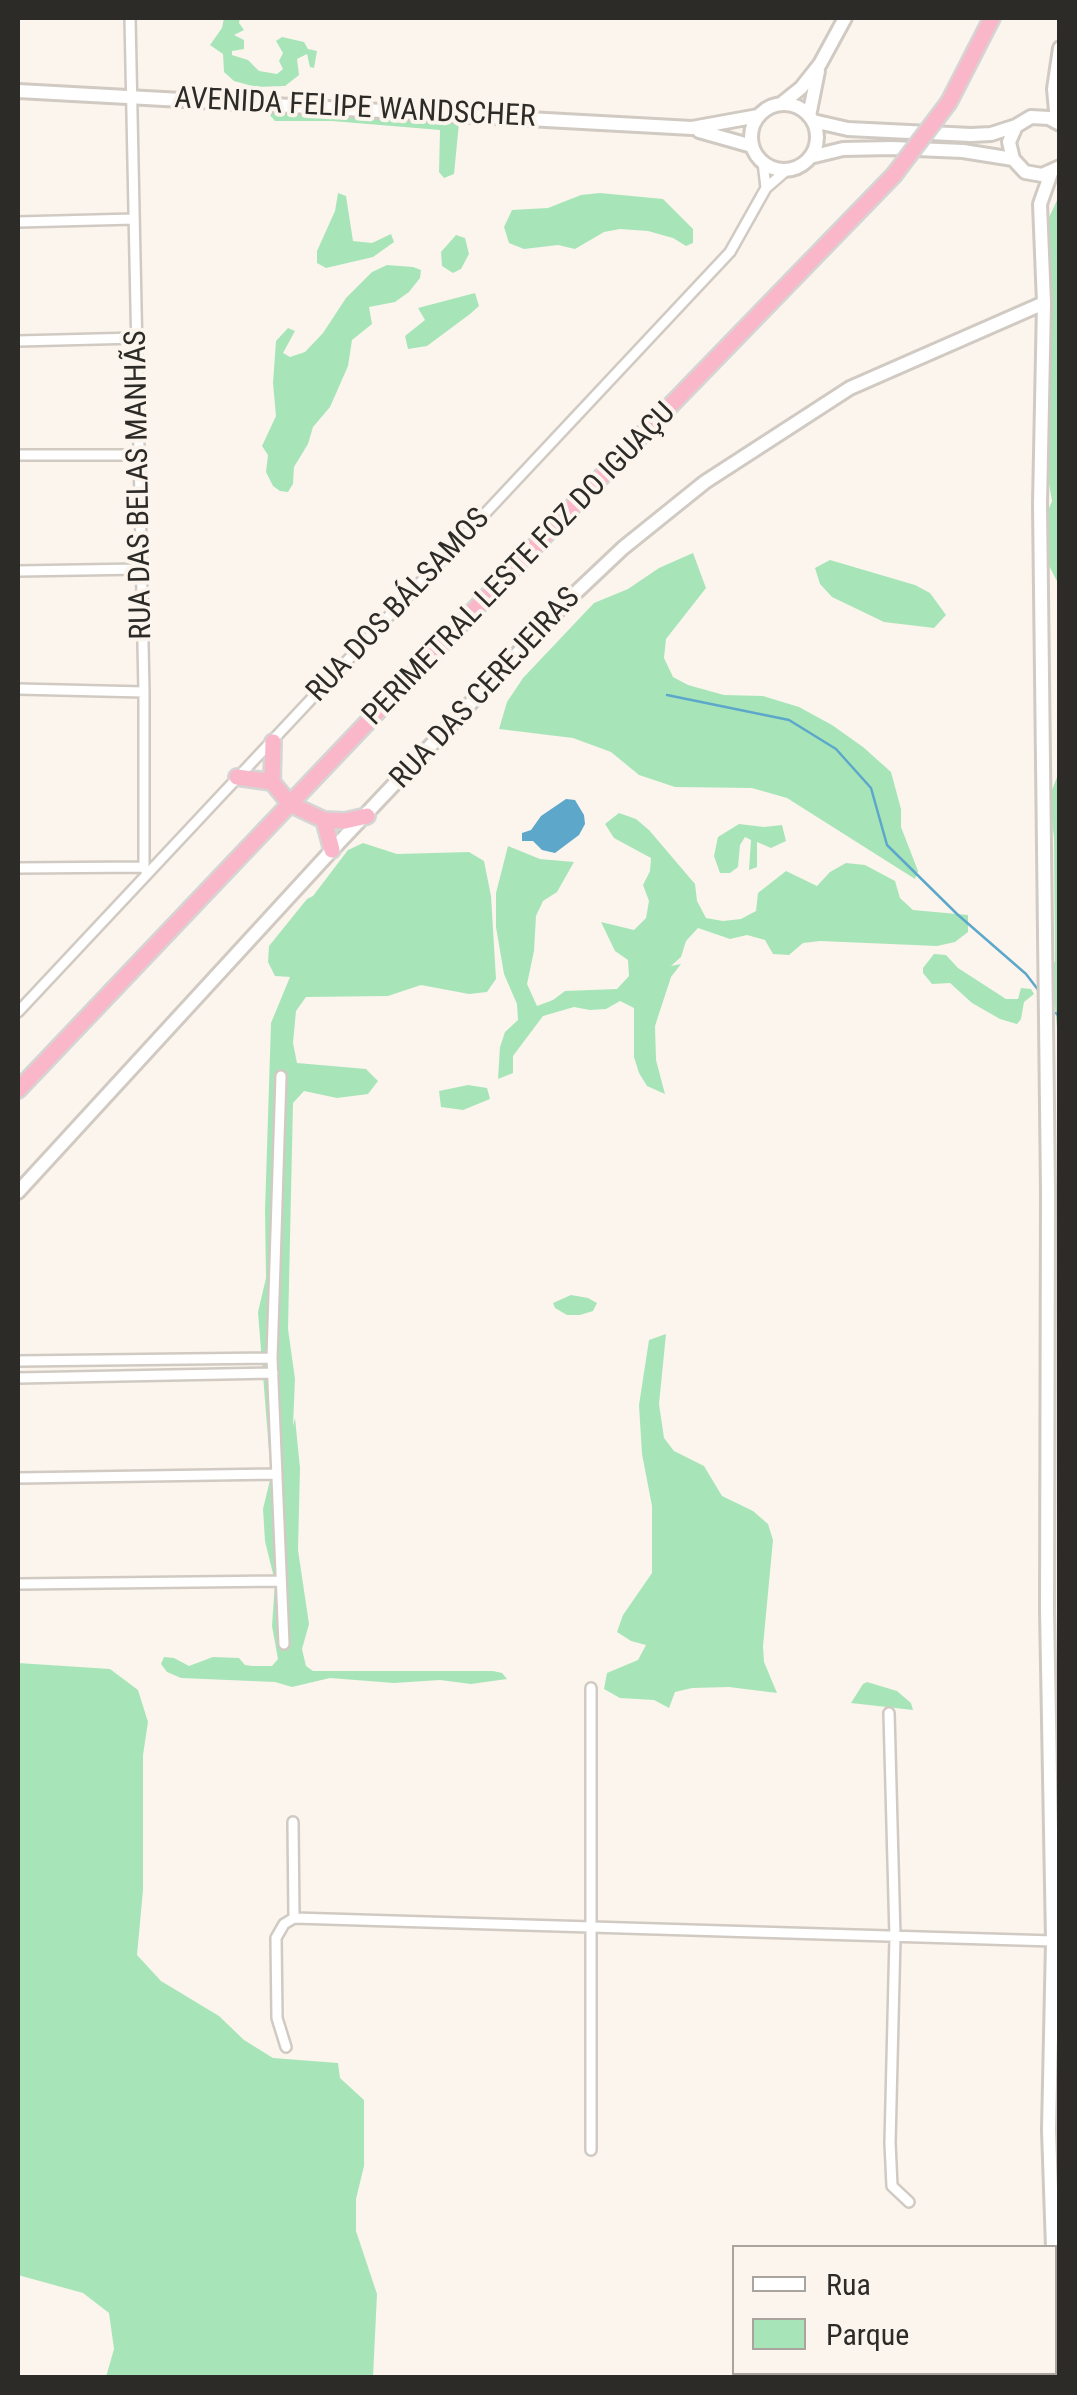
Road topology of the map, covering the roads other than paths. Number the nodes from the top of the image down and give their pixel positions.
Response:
1 (130, 18) edge
2 (845, 18) edge
3 (992, 18) edge
4 (1060, 48) edge
5 (820, 64) junction
6 (1054, 89) junction
7 (18, 91) edge
8 (132, 97) junction
9 (781, 104) junction
10 (758, 116) junction
11 (1032, 117) junction
12 (811, 119) junction
13 (1058, 123) edge
14 (1016, 126) junction
15 (692, 128) junction
16 (752, 146) junction
17 (810, 158) junction
18 (1013, 160) junction
19 (763, 162) junction
20 (788, 170) junction
21 (1055, 170) edge
22 (1025, 172) junction
23 (766, 188) junction
24 (1040, 204) junction
25 (134, 218) junction
26 (18, 222) edge
27 (1044, 302) junction
28 (137, 338) junction
29 (18, 341) edge
30 (139, 455) junction
31 (18, 456) edge
32 (142, 569) junction
33 (18, 571) edge
34 (18, 689) edge
35 (144, 692) junction
36 (273, 742) junction
37 (237, 778) junction
38 (272, 782) junction
39 (290, 804) junction
40 (367, 816) junction
41 (324, 820) junction
42 (332, 850) junction
43 (18, 868) edge
44 (146, 870) junction
45 (18, 1012) edge
46 (281, 1076) dead end
47 (18, 1090) edge
48 (18, 1192) edge
49 (272, 1358) junction
50 (18, 1360) edge
51 (273, 1373) junction
52 (18, 1378) edge
53 (277, 1474) junction
54 (18, 1478) edge
55 (282, 1581) junction
56 (18, 1584) edge
57 (1054, 1603) edge
58 (284, 1644) dead end
59 (592, 1688) dead end
60 (889, 1713) dead end
61 (294, 1822) dead end
62 (294, 1918) junction
63 (592, 1926) junction
64 (894, 1938) junction
65 (1053, 1941) junction
66 (1055, 2044) edge
67 (286, 2047) dead end
68 (592, 2150) dead end
69 (909, 2202) dead end
70 (1054, 2245) edge
71 (1057, 2352) edge
72 (1058, 2378) edge

1 - 8 street, RUA DAS BELAS MANHÃS
2 - 5 street
3 - 39 highway, PERIMETRAL LESTE FOZ DO IGUAÇU, bridge
4 - 6 street
5 - 9 street
5 - 12 street
6 - 11 street
6 - 13 street
7 - 8 street, AVENIDA FELIPE WANDSCHER
8 - 15 street, AVENIDA FELIPE WANDSCHER
8 - 25 street, RUA DAS BELAS MANHÃS
9 - 10 street
9 - 12 street
10 - 15 street, AVENIDA FELIPE WANDSCHER
10 - 16 street
11 - 13 street
11 - 14 street
12 - 14 street
12 - 17 street
14 - 18 street
15 - 16 street, AVENIDA FELIPE WANDSCHER
16 - 19 street
17 - 18 street
17 - 20 street
18 - 22 street
19 - 20 street
19 - 23 street
20 - 23 street, RUA DOS BÁLSAMOS
21 - 22 street
21 - 24 street
22 - 24 street
23 - 36 street, RUA DOS BÁLSAMOS
24 - 27 street
25 - 26 street
25 - 28 street, RUA DAS BELAS MANHÃS
27 - 40 street, RUA DAS CEREJEIRAS
27 - 57 street
28 - 29 street
28 - 30 street, RUA DAS BELAS MANHÃS
30 - 31 street
30 - 32 street, RUA DAS BELAS MANHÃS
32 - 33 street
32 - 35 street, RUA DAS BELAS MANHÃS
34 - 35 street
35 - 44 street, RUA DAS BELAS MANHÃS
36 - 37 street, RUA DOS BÁLSAMOS
36 - 38 highway
37 - 38 highway
37 - 44 street, RUA DOS BÁLSAMOS
38 - 39 highway
39 - 41 highway
39 - 47 highway, PERIMETRAL LESTE FOZ DO IGUAÇU
40 - 41 highway
40 - 42 street, RUA DAS CEREJEIRAS
41 - 42 highway
42 - 48 street, RUA DAS CEREJEIRAS
43 - 44 street
44 - 45 street, RUA DOS BÁLSAMOS
46 - 49 street
49 - 50 street
49 - 51 street
51 - 52 street
51 - 53 street
53 - 54 street
53 - 55 street
55 - 56 street
55 - 58 street
57 - 65 street
59 - 63 street
60 - 64 street
61 - 62 street
62 - 63 street
62 - 67 street
63 - 64 street
63 - 68 street
64 - 65 street
64 - 69 street
65 - 66 street
66 - 70 street
71 - 72 street

